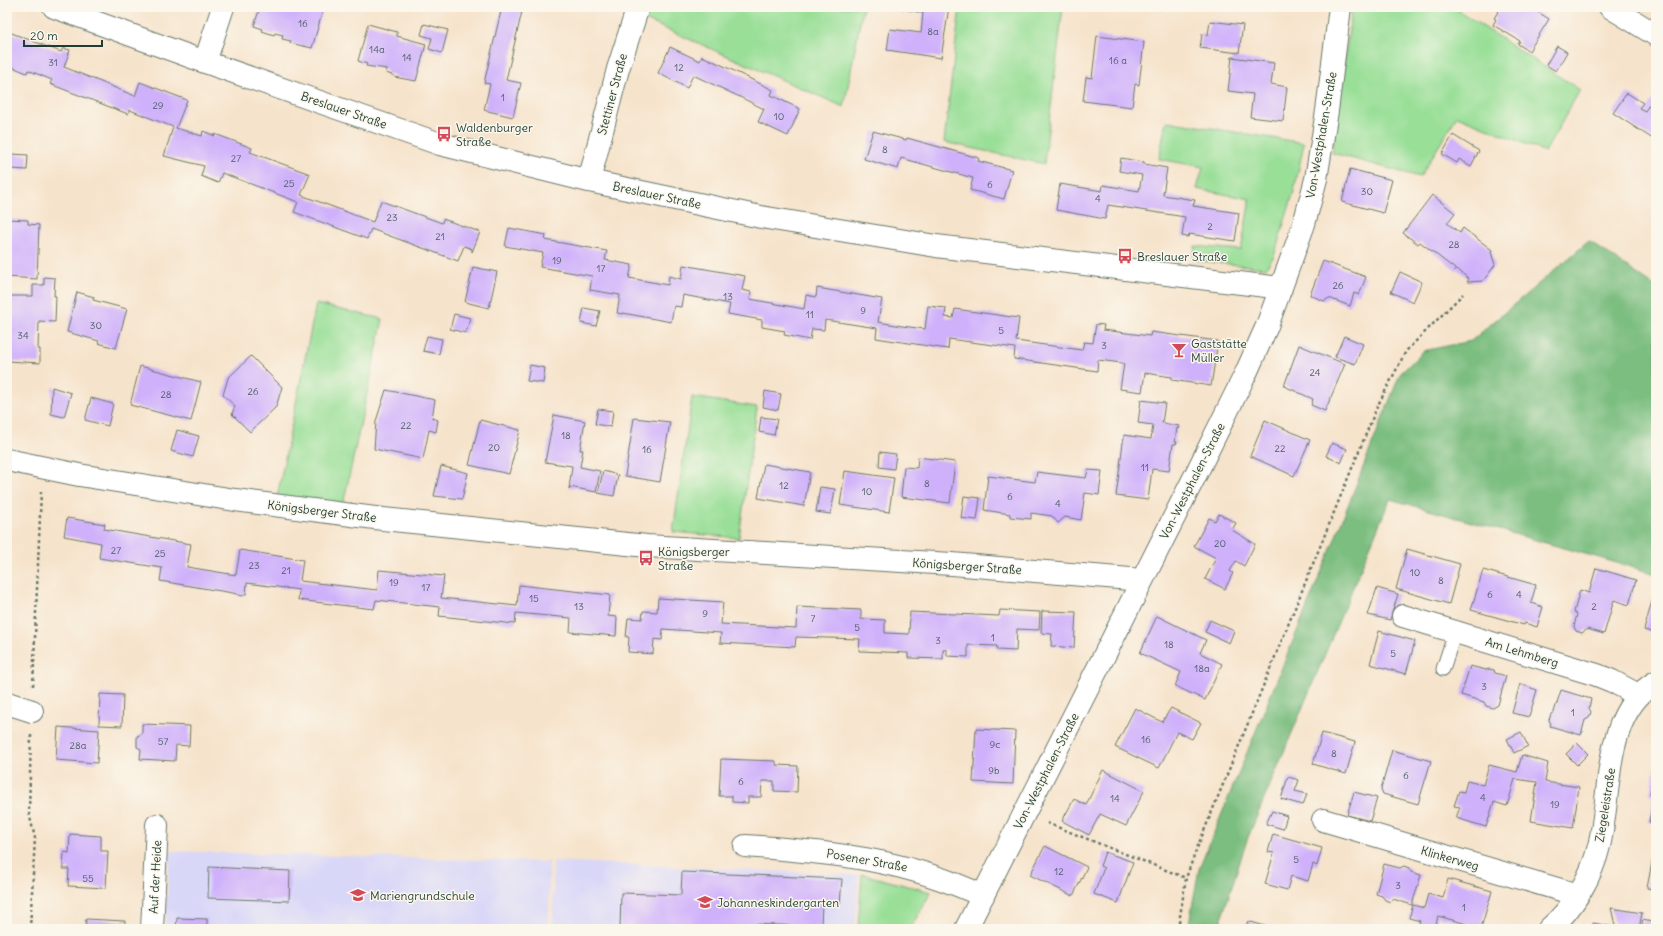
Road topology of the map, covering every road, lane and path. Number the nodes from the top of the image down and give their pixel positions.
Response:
1 (54, 7) edge
2 (223, 7) edge
3 (638, 7) edge
4 (1340, 7) edge
5 (1610, 7) edge
6 (1656, 35) edge
7 (205, 62) junction
8 (589, 181) junction
9 (1281, 288) junction
10 (1463, 294) dead end
11 (7, 460) edge
12 (42, 468) junction
13 (1142, 580) junction
14 (1402, 616) dead end
15 (1455, 632) junction
16 (1443, 669) dead end
17 (1656, 682) edge
18 (1638, 695) junction
19 (7, 703) edge
20 (32, 711) junction
21 (1323, 820) dead end
22 (1043, 821) dead end
23 (158, 825) dead end
24 (745, 846) dead end
25 (1186, 878) junction
26 (1578, 895) junction
27 (983, 896) junction
28 (30, 929) edge
29 (152, 929) edge
30 (966, 929) edge
31 (1178, 929) edge
32 (1549, 929) edge

1 - 7 street, Breslauer Straße
2 - 7 street
3 - 8 street, Stettiner Straße
4 - 9 street, Von-Westphalen-Straße
5 - 6 street
7 - 8 street, Breslauer Straße
8 - 9 street, Breslauer Straße
9 - 13 street, Von-Westphalen-Straße
10 - 25 path
11 - 12 street, Königsberger Straße
12 - 13 street, Königsberger Straße
12 - 20 path
13 - 27 street, Von-Westphalen-Straße
14 - 15 street, Am Lehmberg
15 - 16 lane
15 - 18 street, Am Lehmberg
17 - 18 street, Ziegeleistraße
18 - 26 street, Ziegeleistraße
19 - 20 street
20 - 28 path
21 - 26 street, Klinkerweg
22 - 25 path
23 - 29 street, Auf der Heide
24 - 27 street, Posener Straße
25 - 31 path
26 - 32 street, Ziegeleistraße
27 - 30 street, Von-Westphalen-Straße

